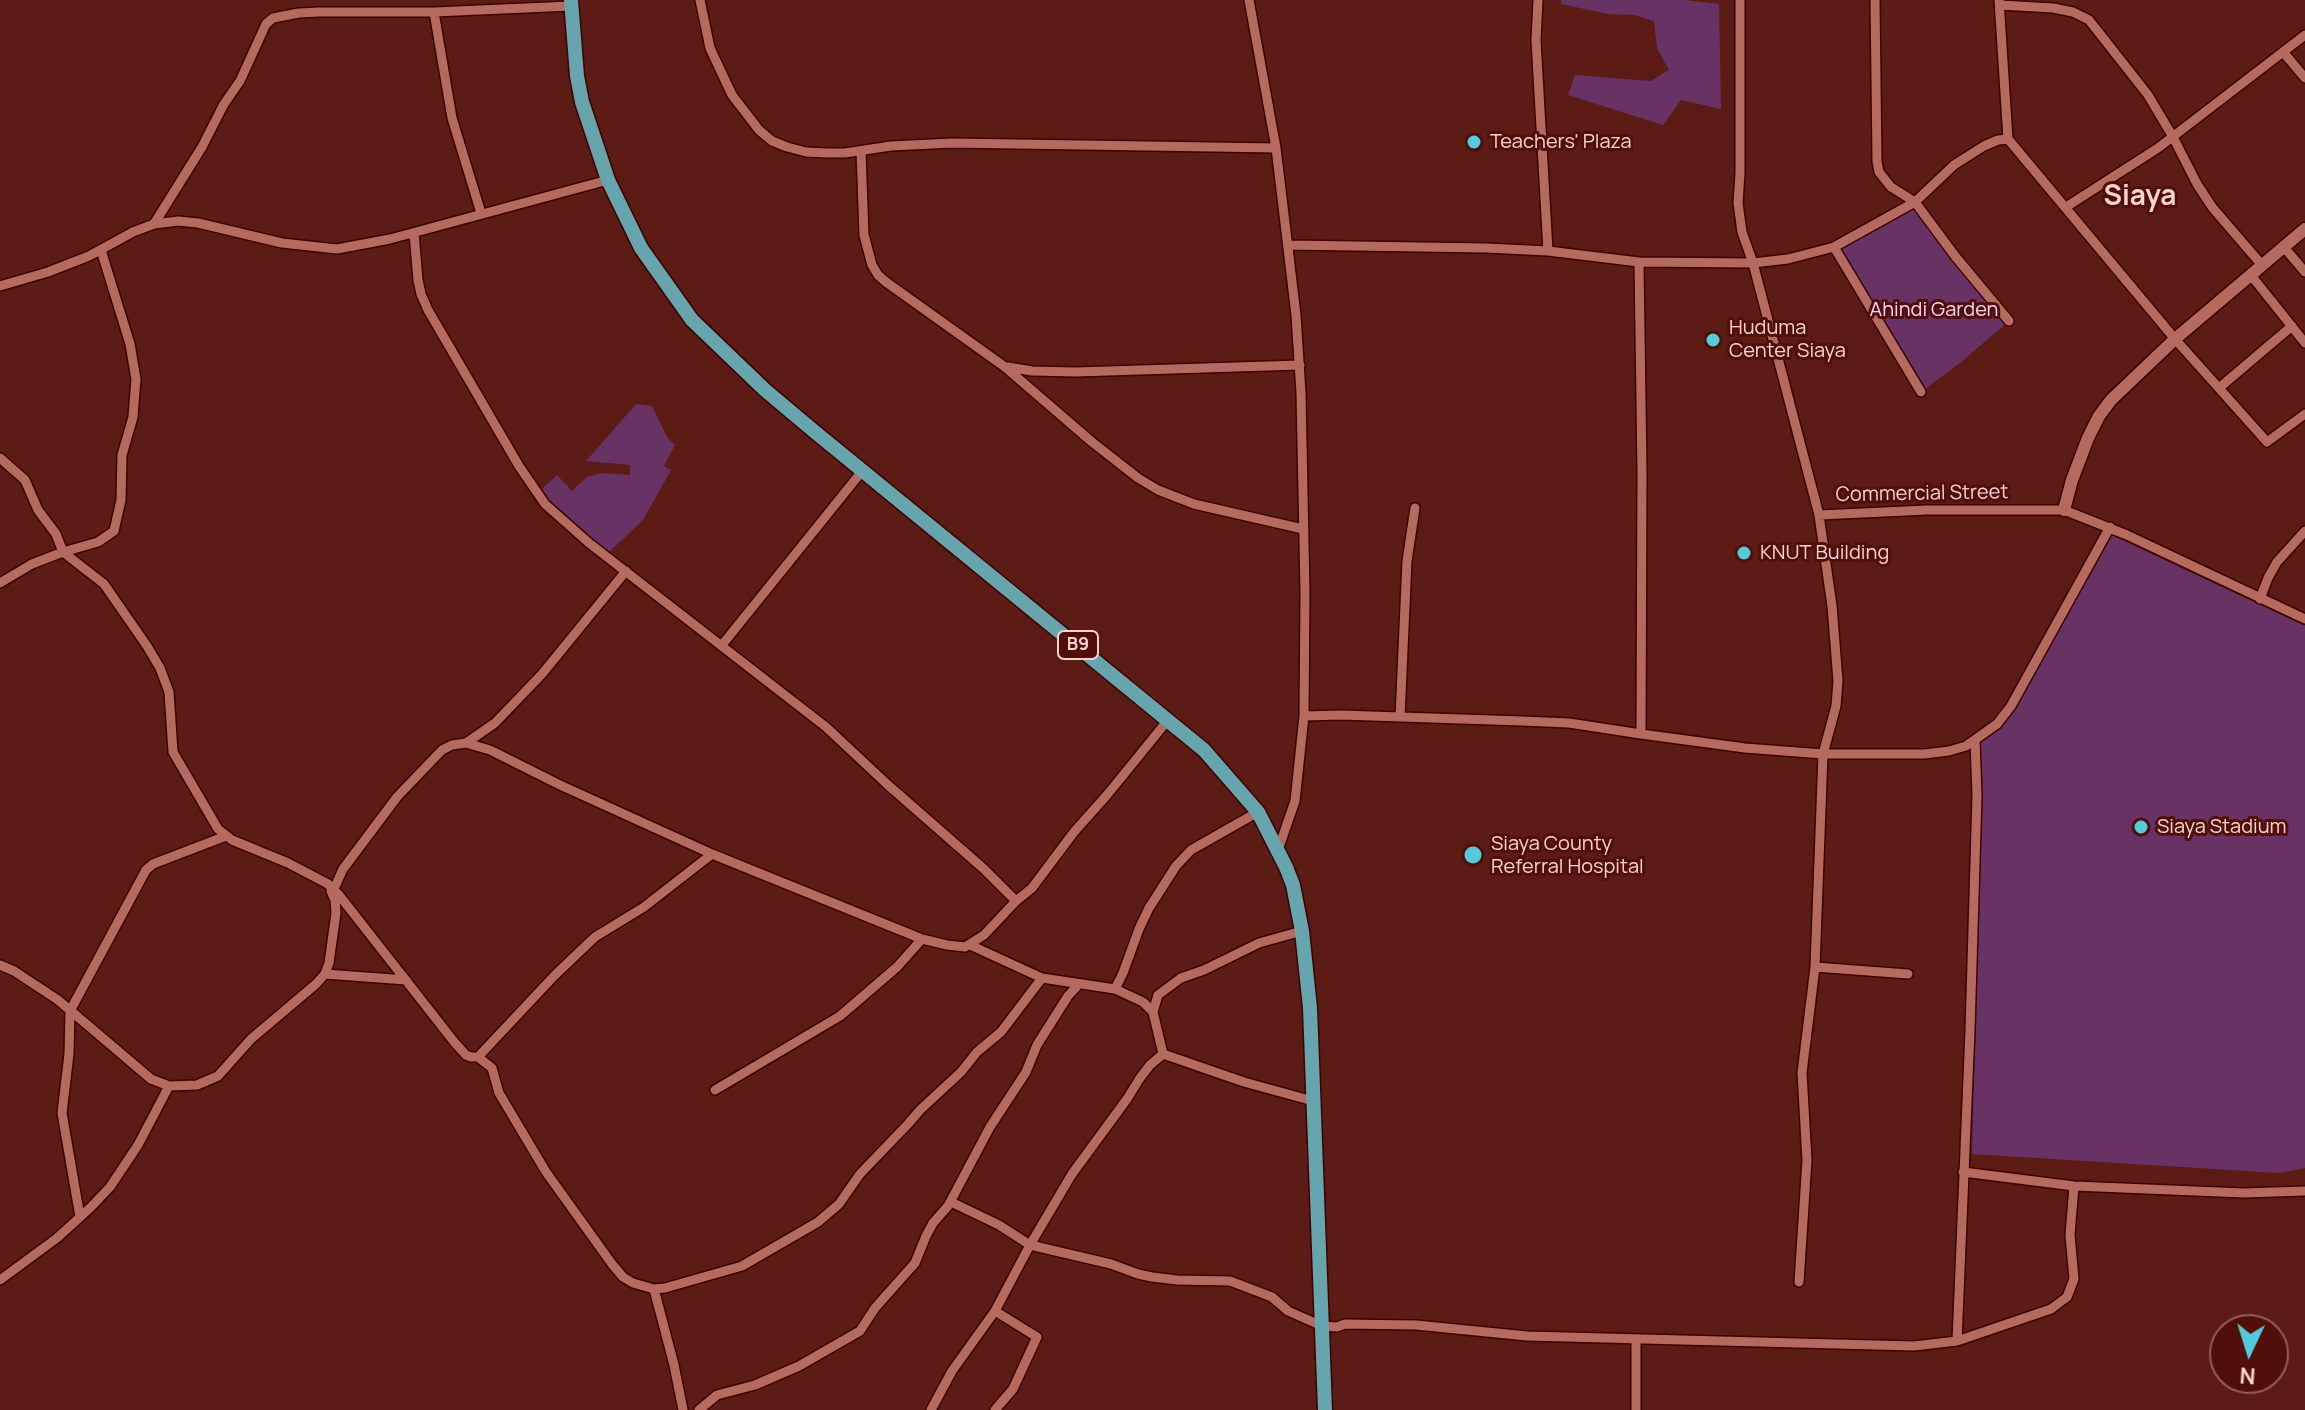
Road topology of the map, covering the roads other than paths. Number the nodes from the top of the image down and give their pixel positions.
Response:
1 (700, 0) edge
2 (1249, 0) edge
3 (1538, 0) edge
4 (1740, 0) edge
5 (1875, 0) edge
6 (2000, 2) edge
7 (571, 3) edge
8 (450, 5) edge
9 (434, 12) junction
10 (2305, 35) edge
11 (2284, 53) junction
12 (2305, 78) edge
13 (2173, 137) junction
14 (2008, 139) junction
15 (1276, 148) junction
16 (861, 151) junction
17 (608, 180) junction
18 (1915, 202) junction
19 (2066, 207) junction
20 (481, 213) junction
21 (154, 224) junction
22 (2305, 229) edge
23 (414, 233) junction
24 (1289, 245) junction
25 (2283, 246) junction
26 (1834, 247) junction
27 (101, 250) junction
28 (1548, 251) junction
29 (1639, 262) junction
30 (1753, 263) junction
31 (2261, 264) junction
32 (2305, 272) edge
33 (2250, 274) junction
34 (0, 286) edge
35 (2009, 321) dead end
36 (2292, 326) junction
37 (2175, 339) junction
38 (2305, 343) edge
39 (1300, 365) junction
40 (1005, 367) junction
41 (2219, 388) junction
42 (1921, 392) dead end
43 (2305, 414) edge
44 (0, 458) edge
45 (863, 470) junction
46 (1415, 508) dead end
47 (2064, 510) junction
48 (1819, 515) junction
49 (2110, 527) junction
50 (1303, 529) junction
51 (2305, 531) edge
52 (63, 552) junction
53 (626, 571) junction
54 (0, 583) edge
55 (2260, 599) junction
56 (2305, 619) edge
57 (722, 645) junction
58 (1304, 716) junction
59 (1400, 717) junction
60 (1168, 720) junction
61 (1641, 734) junction
62 (1975, 740) junction
63 (466, 743) junction
64 (1823, 754) junction
65 (1258, 812) junction
66 (226, 836) junction
67 (1278, 850) junction
68 (712, 854) junction
69 (331, 887) junction
70 (1016, 901) junction
71 (1302, 931) junction
72 (922, 939) junction
73 (970, 945) junction
74 (0, 965) edge
75 (1815, 967) junction
76 (325, 974) junction
77 (1908, 974) dead end
78 (1042, 978) junction
79 (406, 980) junction
80 (1078, 985) junction
81 (1115, 989) junction
82 (70, 1011) junction
83 (1153, 1012) junction
84 (1163, 1054) junction
85 (478, 1057) junction
86 (169, 1086) junction
87 (715, 1090) dead end
88 (1313, 1101) junction
89 (1963, 1172) junction
90 (2074, 1186) junction
91 (2305, 1191) edge
92 (951, 1202) junction
93 (80, 1217) junction
94 (1030, 1245) junction
95 (0, 1280) edge
96 (1799, 1282) dead end
97 (654, 1289) junction
98 (995, 1311) junction
99 (1322, 1326) junction
100 (1636, 1339) junction
101 (1957, 1341) junction
102 (683, 1410) edge
103 (699, 1410) edge
104 (931, 1410) edge
105 (995, 1410) edge
106 (1325, 1410) edge
107 (1636, 1410) edge

1 - 16 street
2 - 15 street
3 - 28 street
4 - 30 street, Commercial Street
5 - 18 street
6 - 13 street
6 - 14 street
7 - 8 street
7 - 17 highway, B9
8 - 9 street
9 - 20 street
9 - 21 street
10 - 11 street
11 - 12 street
11 - 13 street
13 - 19 street
13 - 31 street
14 - 18 street
14 - 19 street
15 - 16 street
15 - 24 street
16 - 40 street
17 - 20 street
17 - 45 highway, B9
18 - 26 street
18 - 35 street
19 - 37 street
20 - 23 street
21 - 23 street
21 - 27 street
22 - 25 main road
23 - 53 street
24 - 28 street
24 - 39 street
25 - 31 main road
25 - 32 street
26 - 30 street
26 - 42 street
27 - 34 street
27 - 52 street
28 - 29 street
29 - 30 street
29 - 61 street
30 - 48 street, Commercial Street
31 - 33 main road
33 - 36 street
33 - 37 main road
36 - 38 street
36 - 41 street
37 - 41 street
37 - 47 main road
39 - 40 street
39 - 50 street
40 - 50 street
41 - 43 street
44 - 52 street
45 - 57 street
45 - 60 highway, B9
46 - 59 street
47 - 48 street, Commercial Street
47 - 49 street
48 - 64 street
49 - 55 street
49 - 62 street
50 - 58 street
51 - 55 street
52 - 54 street
52 - 66 street
53 - 57 street
53 - 63 street
55 - 56 street
57 - 70 street
58 - 59 street
58 - 67 street
59 - 61 street
60 - 65 highway, B9
60 - 70 street
61 - 64 street
62 - 64 street
62 - 89 street
63 - 68 street
63 - 69 street
64 - 75 street
65 - 67 highway, B9
65 - 81 street
66 - 69 street
66 - 82 street
67 - 71 highway, B9
68 - 72 street
68 - 85 street
69 - 76 street
69 - 79 street
70 - 73 street
71 - 83 street
71 - 88 highway, B9
72 - 73 street
72 - 87 street
73 - 78 street
74 - 82 street
75 - 77 street
75 - 96 street
76 - 79 street
76 - 86 street
78 - 80 street
78 - 97 street
79 - 85 street
80 - 81 street
80 - 92 street
81 - 83 street
82 - 86 street
82 - 93 street
83 - 84 street
84 - 88 street
84 - 94 street
85 - 97 street
86 - 93 street
88 - 99 highway, B9
89 - 90 street
89 - 101 street
90 - 91 street
90 - 101 street
92 - 94 street
92 - 103 street
93 - 95 street
94 - 98 street
94 - 99 street
97 - 102 street
98 - 104 street
98 - 105 street
99 - 100 street
99 - 106 highway, B9
100 - 101 street
100 - 107 street

